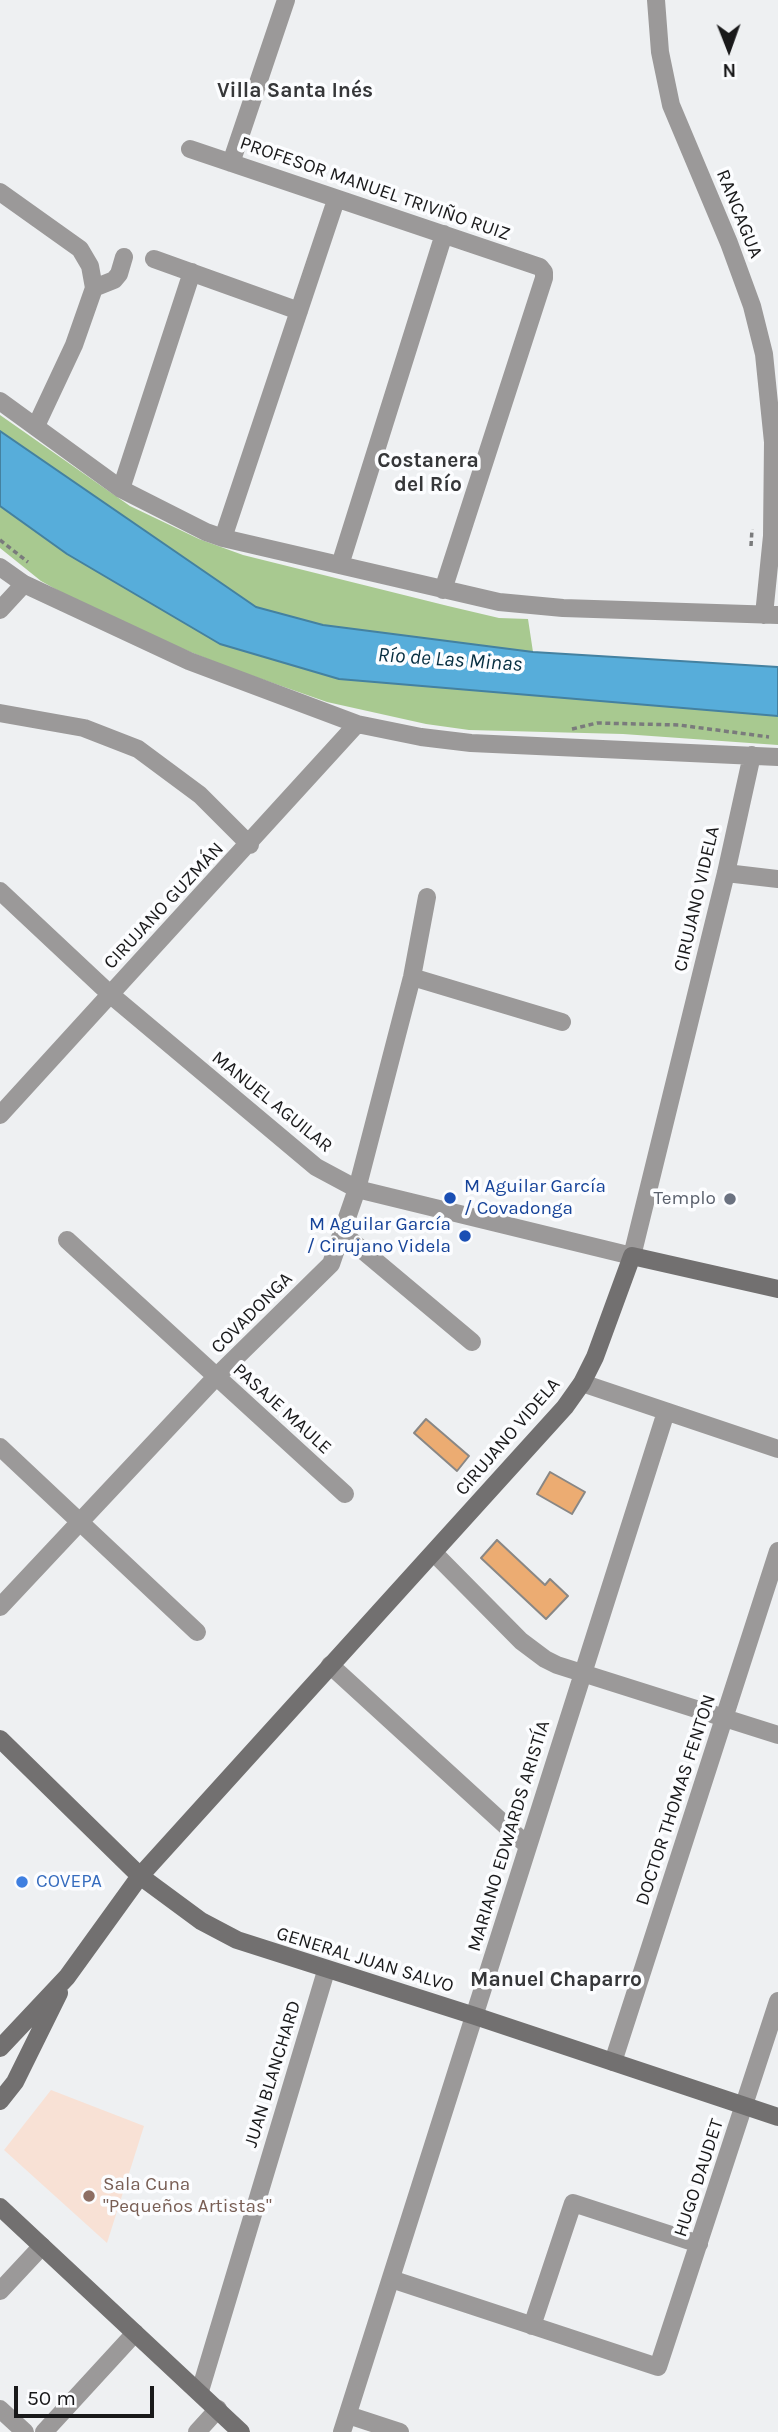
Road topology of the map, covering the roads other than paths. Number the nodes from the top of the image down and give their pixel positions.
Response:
1 (286, 0) edge
2 (656, 0) edge
3 (190, 149) dead end
4 (231, 163) junction
5 (0, 192) edge
6 (336, 200) junction
7 (444, 234) junction
8 (124, 257) dead end
9 (154, 258) dead end
10 (192, 272) junction
11 (94, 288) junction
12 (299, 311) junction
13 (0, 401) edge
14 (36, 426) junction
15 (121, 489) junction
16 (223, 538) junction
17 (340, 565) junction
18 (0, 567) edge
19 (24, 584) junction
20 (443, 590) junction
21 (0, 610) edge
22 (771, 615) edge
23 (0, 713) edge
24 (357, 724) junction
25 (752, 755) junction
26 (778, 757) edge
27 (250, 845) junction
28 (726, 873) junction
29 (778, 879) edge
30 (0, 891) edge
31 (427, 897) dead end
32 (412, 977) junction
33 (111, 995) junction
34 (562, 1022) dead end
35 (0, 1115) edge
36 (357, 1189) junction
37 (342, 1233) junction
38 (67, 1240) dead end
39 (632, 1256) junction
40 (778, 1289) edge
41 (472, 1342) dead end
42 (215, 1378) junction
43 (582, 1383) junction
44 (666, 1412) junction
45 (0, 1447) edge
46 (778, 1448) edge
47 (345, 1494) dead end
48 (80, 1522) junction
49 (778, 1551) edge
50 (434, 1553) junction
51 (0, 1607) edge
52 (197, 1632) dead end
53 (330, 1665) junction
54 (582, 1672) junction
55 (725, 1718) junction
56 (778, 1735) edge
57 (0, 1739) edge
58 (528, 1846) junction
59 (140, 1876) junction
60 (326, 1970) junction
61 (67, 1977) junction
62 (778, 2001) edge
63 (475, 2016) junction
64 (0, 2048) edge
65 (613, 2062) junction
66 (0, 2101) edge
67 (745, 2106) junction
68 (778, 2117) edge
69 (0, 2207) edge
70 (699, 2244) junction
71 (42, 2246) junction
72 (391, 2279) junction
73 (0, 2291) edge
74 (532, 2326) junction
75 (135, 2333) junction
76 (200, 2391) junction
77 (0, 2409) edge
78 (218, 2409) junction
79 (345, 2424) edge
80 (25, 2432) edge
81 (44, 2432) edge
82 (197, 2432) edge
83 (242, 2432) edge
84 (400, 2432) edge

1 - 4 street
2 - 22 street, RANCAGUA
3 - 4 street, PROFESOR MANUEL TRIVIÑO RUIZ
4 - 6 street, PROFESOR MANUEL TRIVIÑO RUIZ
5 - 11 street
6 - 7 street, PROFESOR MANUEL TRIVIÑO RUIZ
6 - 12 street
7 - 17 street
7 - 20 street, PROFESOR MANUEL TRIVIÑO RUIZ
8 - 11 street
9 - 10 street
10 - 12 street
10 - 15 street
11 - 14 street
12 - 16 street
13 - 14 street
14 - 15 street
15 - 16 street
16 - 17 street
17 - 20 street
18 - 19 street
19 - 21 street
19 - 24 street
20 - 22 street
23 - 27 street
24 - 25 street
24 - 27 street, CIRUJANO GUZMÁN
25 - 26 street
25 - 28 street, CIRUJANO VIDELA
27 - 33 street, CIRUJANO GUZMÁN
28 - 29 street
28 - 39 street, CIRUJANO VIDELA
30 - 33 street, MANUEL AGUILAR
31 - 32 street, COVADONGA
32 - 34 street
32 - 36 street, COVADONGA
33 - 35 street, CIRUJANO GUZMÁN
33 - 36 street, MANUEL AGUILAR
36 - 37 street, COVADONGA
36 - 39 street, MANUEL AGUILAR
37 - 41 street
37 - 42 street, COVADONGA
38 - 42 street, PASAJE MAULE
39 - 40 street, MANUEL AGUILAR
39 - 43 street, CIRUJANO VIDELA
42 - 47 street, PASAJE MAULE
42 - 48 street, COVADONGA
43 - 44 street
43 - 50 street, CIRUJANO VIDELA
44 - 46 street
44 - 54 street, MARIANO EDWARDS ARISTÍA
45 - 48 street
48 - 51 street, COVADONGA
48 - 52 street
49 - 55 street, DOCTOR THOMAS FENTON
50 - 53 street, CIRUJANO VIDELA
50 - 54 street
53 - 58 street
53 - 59 street, CIRUJANO VIDELA
54 - 55 street
54 - 58 street, MARIANO EDWARDS ARISTÍA
55 - 56 street
55 - 65 street, DOCTOR THOMAS FENTON
57 - 59 street, GENERAL JUAN SALVO
58 - 63 street, MARIANO EDWARDS ARISTÍA
59 - 60 street, GENERAL JUAN SALVO
59 - 61 street, CIRUJANO VIDELA
60 - 63 street, GENERAL JUAN SALVO
60 - 76 street, JUAN BLANCHARD
61 - 64 street, CIRUJANO VIDELA
61 - 66 street, CIRUJANO VIDELA
62 - 67 street, HUGO DAUDET
63 - 65 street, GENERAL JUAN SALVO
63 - 72 street, MARIANO EDWARDS ARISTÍA
65 - 67 street, GENERAL JUAN SALVO
67 - 68 street, GENERAL JUAN SALVO
67 - 70 street, HUGO DAUDET
69 - 71 street
70 - 74 street
70 - 74 street, HUGO DAUDET
71 - 73 street
71 - 75 street
72 - 74 street
72 - 79 street, MARIANO EDWARDS ARISTÍA
75 - 76 street
75 - 81 street
76 - 78 street
77 - 80 street
78 - 82 street
78 - 83 street
79 - 84 street

